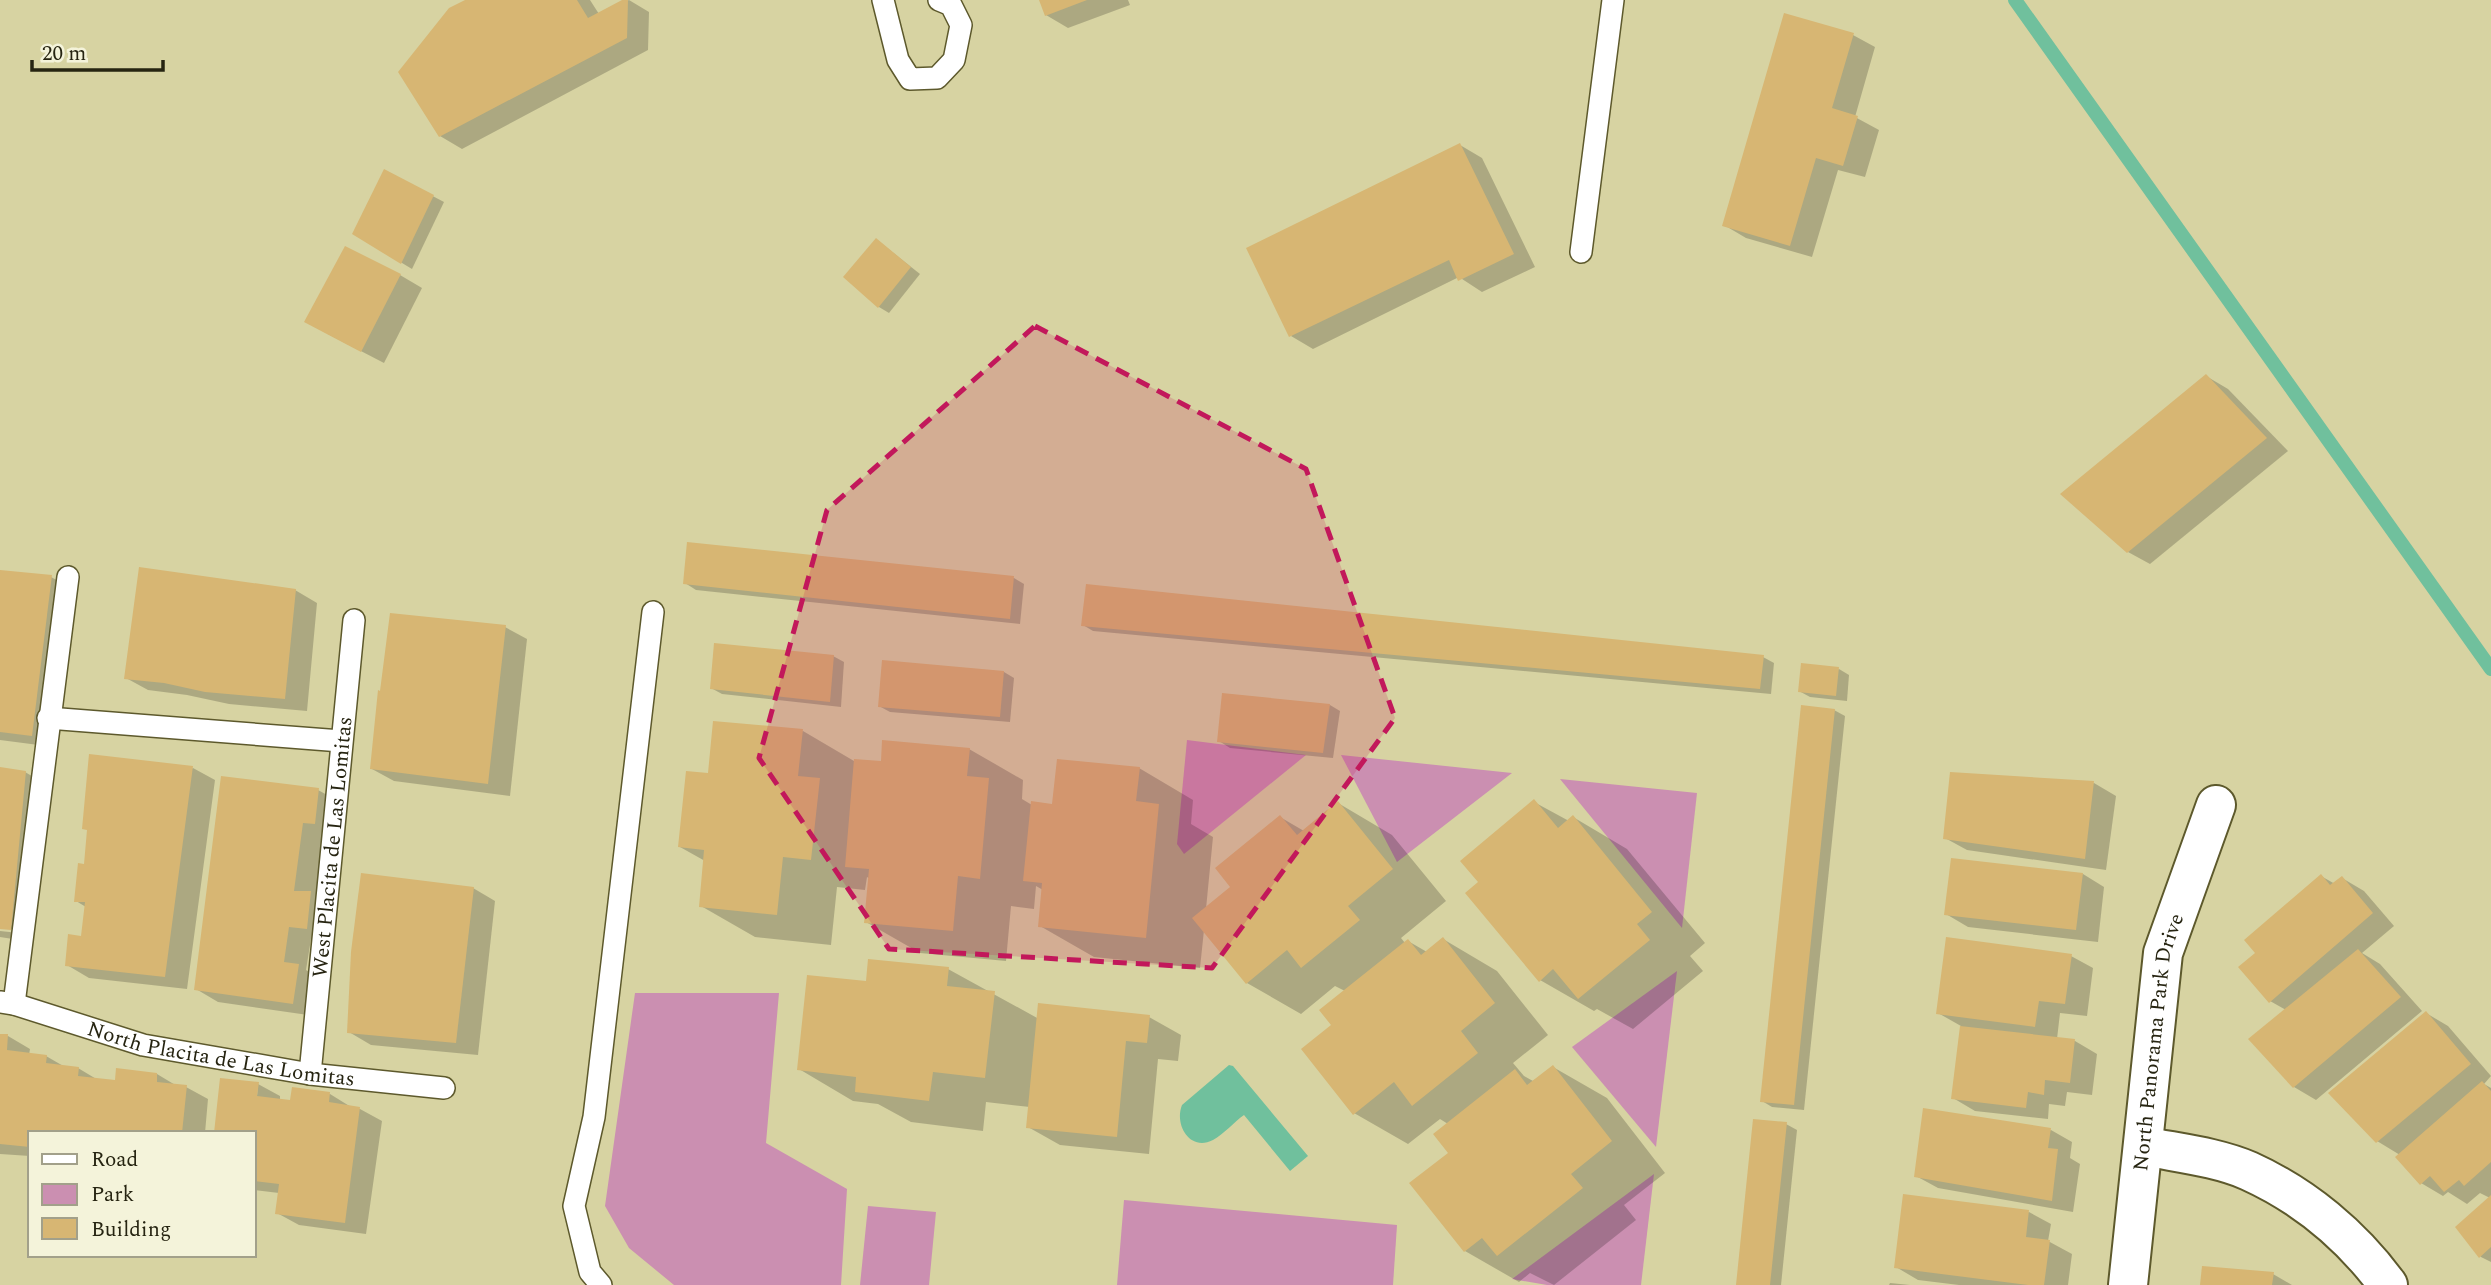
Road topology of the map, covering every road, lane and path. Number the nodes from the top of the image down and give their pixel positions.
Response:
1 (883, 0) edge
2 (939, 0) edge
3 (1613, 0) edge
4 (1581, 252) dead end
5 (68, 577) dead end
6 (653, 612) dead end
7 (354, 620) dead end
8 (48, 718) junction
9 (341, 741) junction
10 (2216, 805) dead end
11 (7, 1003) edge
12 (310, 1074) junction
13 (444, 1088) dead end
14 (2144, 1146) junction
15 (601, 1285) edge
16 (2128, 1285) edge
17 (2388, 1285) edge

1 - 2 lane
3 - 4 lane
5 - 8 lane
6 - 15 lane
7 - 9 lane, West Placita de Las Lomitas
8 - 9 lane
8 - 11 lane
9 - 12 lane, West Placita de Las Lomitas
10 - 14 street, North Panorama Park Drive
11 - 12 lane, North Placita de Las Lomitas
12 - 13 lane, North Placita de Las Lomitas
14 - 16 street, North Panorama Park Drive
14 - 17 street

